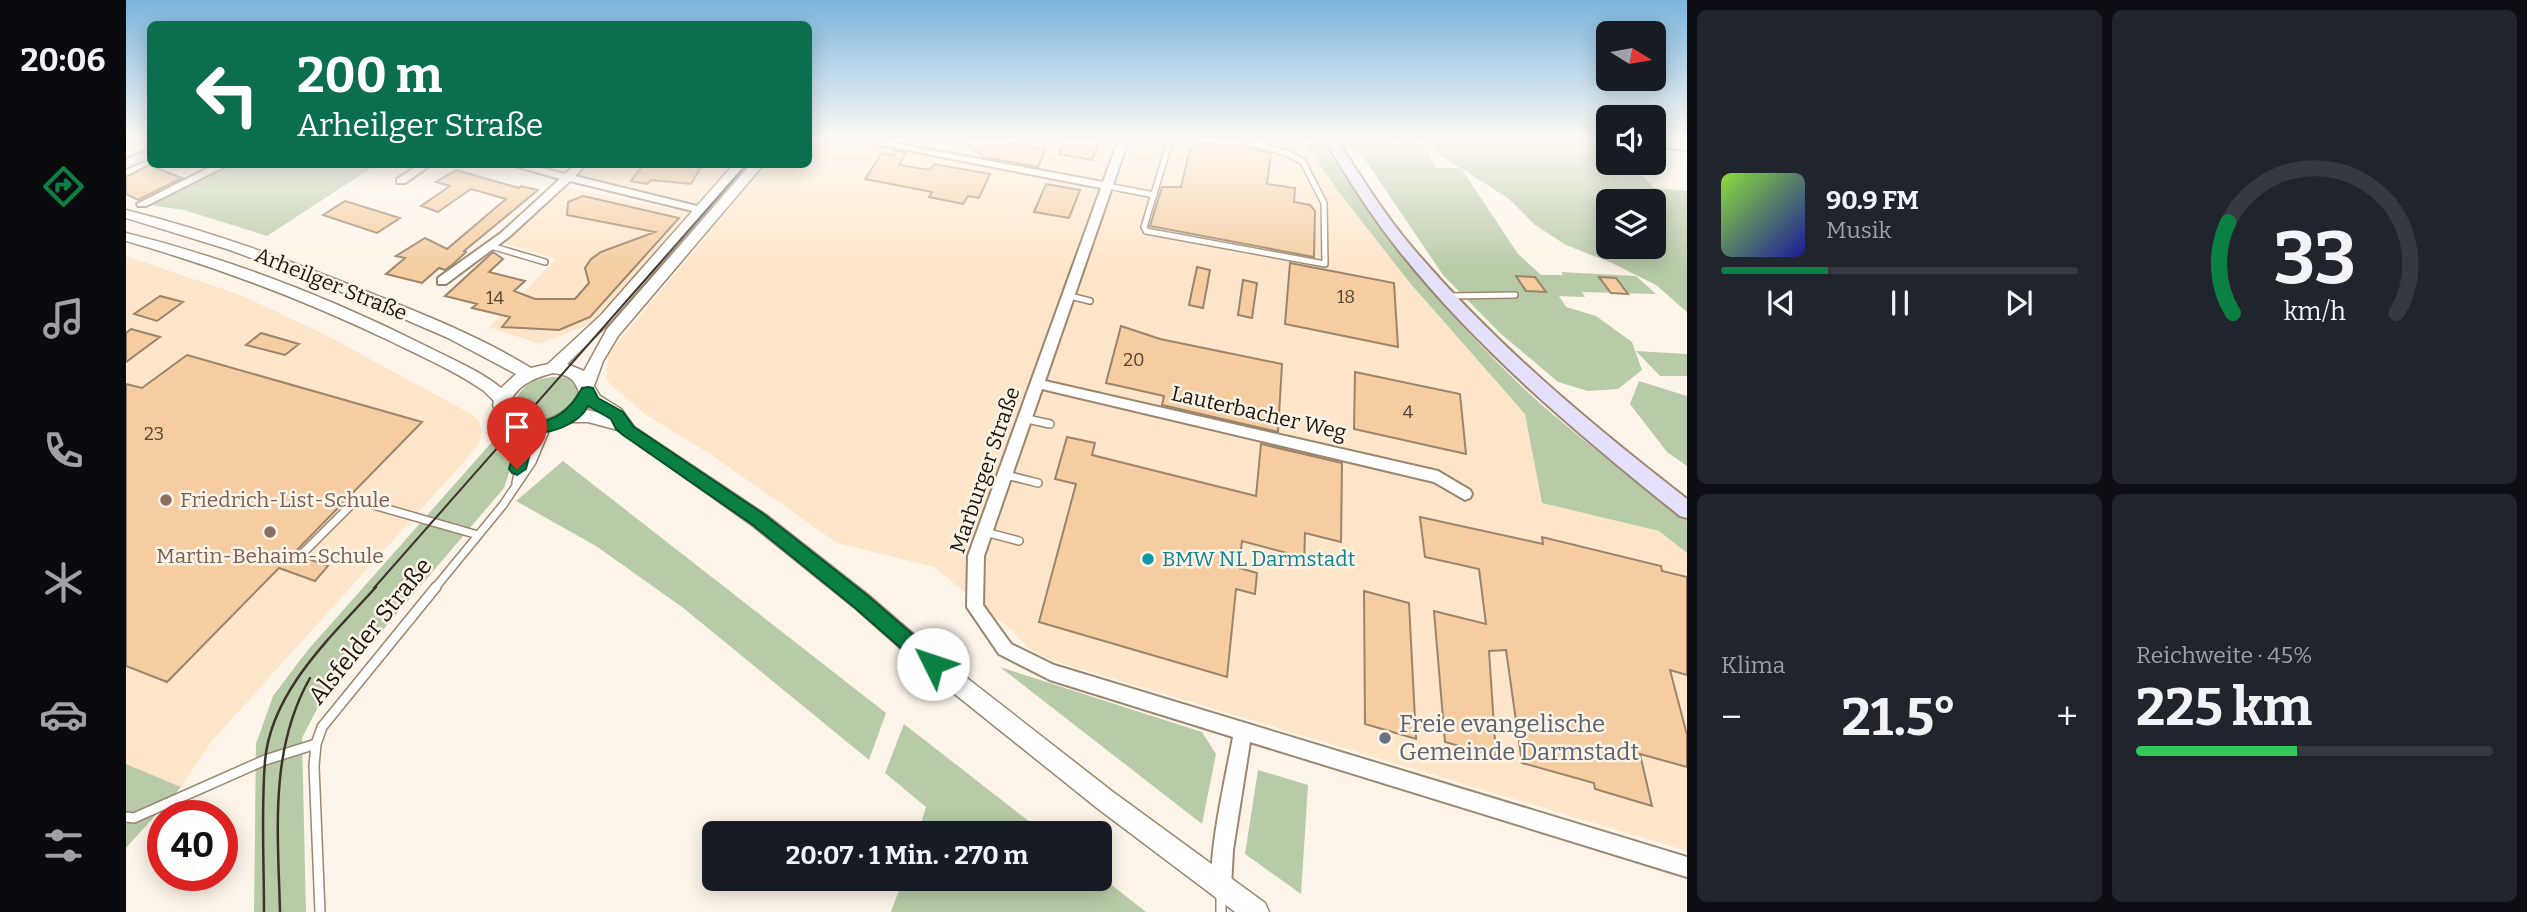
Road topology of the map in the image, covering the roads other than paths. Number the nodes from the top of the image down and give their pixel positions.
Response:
1 (184, 184) edge
2 (561, 184) edge
3 (590, 184) edge
4 (724, 184) edge
5 (741, 184) edge
6 (1095, 184) edge
7 (1157, 184) edge
8 (1314, 184) edge
9 (1357, 184) edge
10 (1108, 186) junction
11 (1154, 195) junction
12 (142, 204) dead end
13 (701, 210) junction
14 (126, 214) edge
15 (126, 237) edge
16 (491, 246) junction
17 (545, 262) dead end
18 (442, 281) dead end
19 (1515, 295) dead end
20 (1070, 296) junction
21 (1445, 296) junction
22 (1090, 301) dead end
23 (553, 368) junction
24 (528, 374) junction
25 (1039, 384) junction
26 (587, 388) junction
27 (502, 399) junction
28 (570, 416) junction
29 (1027, 419) junction
30 (1050, 424) dead end
31 (621, 425) junction
32 (517, 426) junction
33 (547, 426) junction
34 (1006, 475) junction
35 (1038, 483) dead end
36 (516, 484) junction
37 (1465, 494) dead end
38 (1687, 510) edge
39 (985, 532) junction
40 (478, 535) junction
41 (1019, 541) dead end
42 (301, 555) dead end
43 (1243, 732) junction
44 (316, 744) junction
45 (126, 817) edge
46 (1687, 867) edge
47 (1221, 886) junction
48 (320, 912) edge
49 (1221, 912) edge
50 (1256, 912) edge

1 - 12 street
2 - 16 street
3 - 13 street
4 - 13 street
5 - 26 street
6 - 10 street
7 - 11 lane
8 - 11 lane
9 - 21 main road
10 - 11 lane
10 - 20 street, Marburger Straße
13 - 23 street
14 - 24 street, Arheilger Straße
15 - 27 street, Arheilger Straße
16 - 17 lane
16 - 18 street
19 - 21 lane
20 - 22 lane
20 - 25 street, Marburger Straße
21 - 38 main road
23 - 24 street
23 - 26 street
24 - 27 street
25 - 29 street, Marburger Straße
25 - 37 street, Lauterbacher Weg
26 - 28 street
26 - 31 street
27 - 32 street, Arheilger Straße
28 - 31 street
28 - 33 street
29 - 30 lane
29 - 34 street, Marburger Straße
31 - 47 street
32 - 33 street
32 - 36 lane, Alsfelder Straße
33 - 36 lane, Alsfelder Straße
34 - 35 lane
34 - 39 street, Marburger Straße
36 - 40 lane, Alsfelder Straße
39 - 41 lane
39 - 43 street, Marburger Straße
40 - 42 lane
40 - 44 lane, Alsfelder Straße
43 - 46 street, Marburger Straße
43 - 47 street
44 - 45 lane
44 - 48 lane, Alsfelder Straße
47 - 49 lane
47 - 50 street

